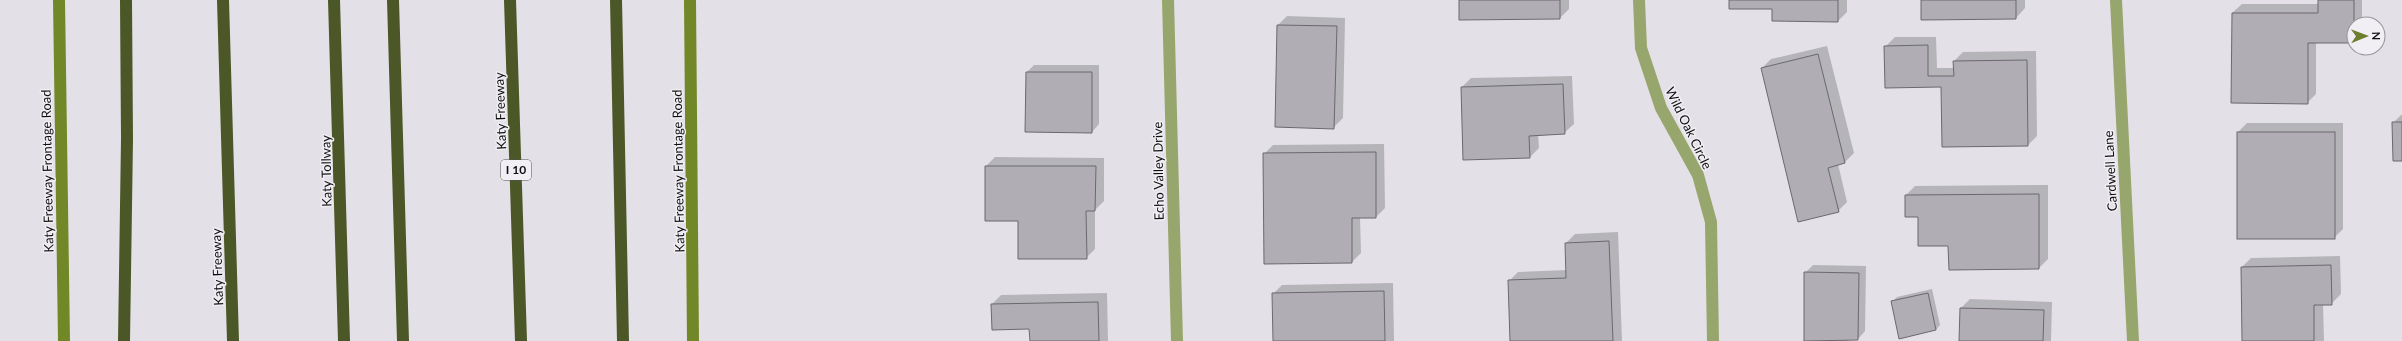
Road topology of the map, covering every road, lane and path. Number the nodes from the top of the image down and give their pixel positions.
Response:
1 (59, 0) edge
2 (126, 0) edge
3 (223, 0) edge
4 (334, 0) edge
5 (393, 0) edge
6 (510, 0) edge
7 (616, 0) edge
8 (690, 0) edge
9 (1168, 0) edge
10 (1638, 0) edge
11 (2116, 0) edge
12 (64, 341) edge
13 (124, 341) edge
14 (234, 341) edge
15 (344, 341) edge
16 (403, 341) edge
17 (521, 341) edge
18 (623, 341) edge
19 (693, 341) edge
20 (1176, 341) edge
21 (1713, 341) edge
22 (2132, 341) edge

1 - 12 main road, Katy Freeway Frontage Road
2 - 13 highway
3 - 14 highway, Katy Freeway
4 - 15 highway, Katy Tollway
5 - 16 highway
6 - 17 highway, Katy Freeway / I 10
7 - 18 highway
8 - 19 main road, Katy Freeway Frontage Road
9 - 20 street, Echo Valley Drive
10 - 21 street, Wild Oak Circle
11 - 22 street, Cardwell Lane

